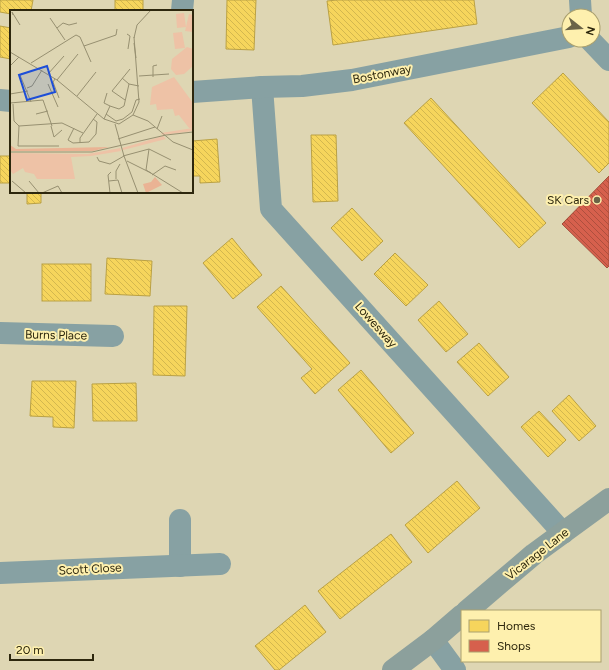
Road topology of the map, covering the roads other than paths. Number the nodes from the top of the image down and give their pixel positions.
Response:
1 (183, 0) edge
2 (182, 10) edge
3 (561, 39) edge
4 (598, 48) edge
5 (609, 60) edge
6 (262, 87) junction
7 (193, 92) edge
8 (0, 334) edge
9 (112, 336) dead end
10 (609, 498) edge
11 (180, 520) dead end
12 (563, 533) junction
13 (220, 564) dead end
14 (180, 566) junction
15 (0, 573) edge
16 (468, 610) edge
17 (461, 616) edge
18 (433, 640) junction
19 (393, 670) edge
20 (455, 670) edge

1 - 2 street
3 - 6 street, Bostonway
4 - 5 street
6 - 7 street, Bostonway
6 - 12 street, Lowesway
8 - 9 street, Burns Place
10 - 12 street, Vicarage Lane
11 - 14 street
12 - 16 street, Vicarage Lane
13 - 14 street, Scott Close
14 - 15 street, Scott Close
17 - 18 street
18 - 19 street
18 - 20 street

